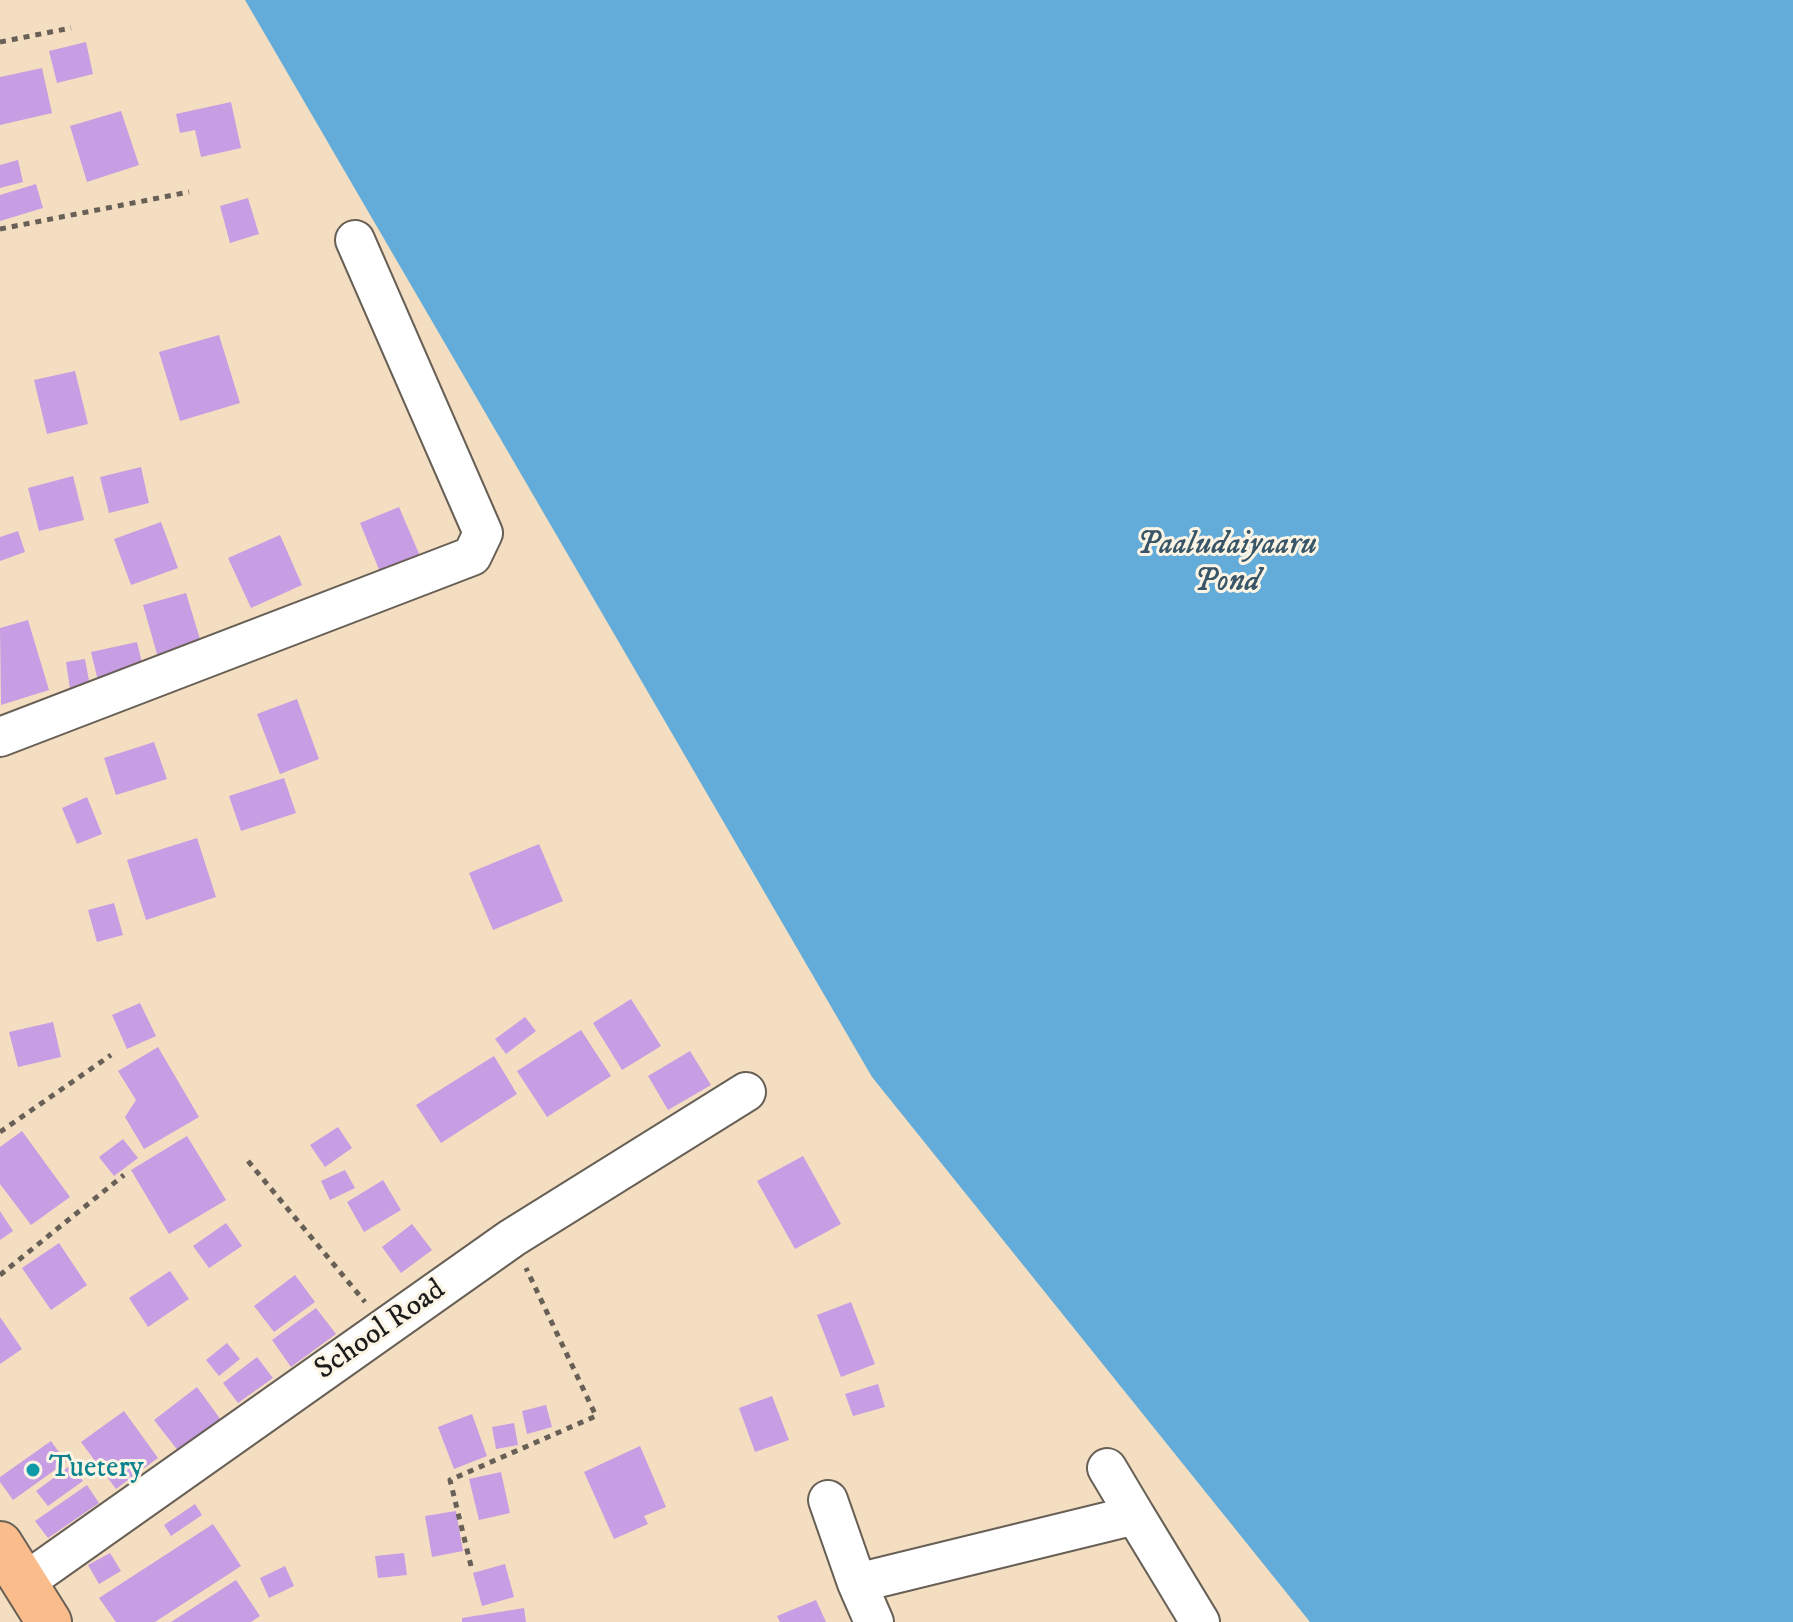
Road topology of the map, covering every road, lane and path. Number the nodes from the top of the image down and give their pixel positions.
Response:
1 (71, 28) dead end
2 (0, 42) edge
3 (189, 192) dead end
4 (0, 229) edge
5 (355, 240) dead end
6 (0, 737) edge
7 (111, 1055) dead end
8 (746, 1092) dead end
9 (0, 1132) edge
10 (248, 1161) dead end
11 (124, 1175) dead end
12 (512, 1238) junction
13 (0, 1275) edge
14 (386, 1327) junction
15 (1107, 1468) dead end
16 (828, 1500) dead end
17 (1135, 1515) junction
18 (0, 1544) edge
19 (471, 1566) dead end
20 (25, 1582) junction
21 (857, 1583) junction
22 (49, 1622) edge
23 (874, 1622) edge
24 (1200, 1622) edge

1 - 2 path
3 - 4 path
5 - 6 street
7 - 9 path
8 - 12 street, School Road
10 - 14 path
11 - 13 path
12 - 14 street, School Road
12 - 19 path
14 - 20 street, School Road
15 - 17 street
16 - 21 street
17 - 21 street
17 - 24 street
18 - 20 main road
20 - 22 main road
21 - 23 street

